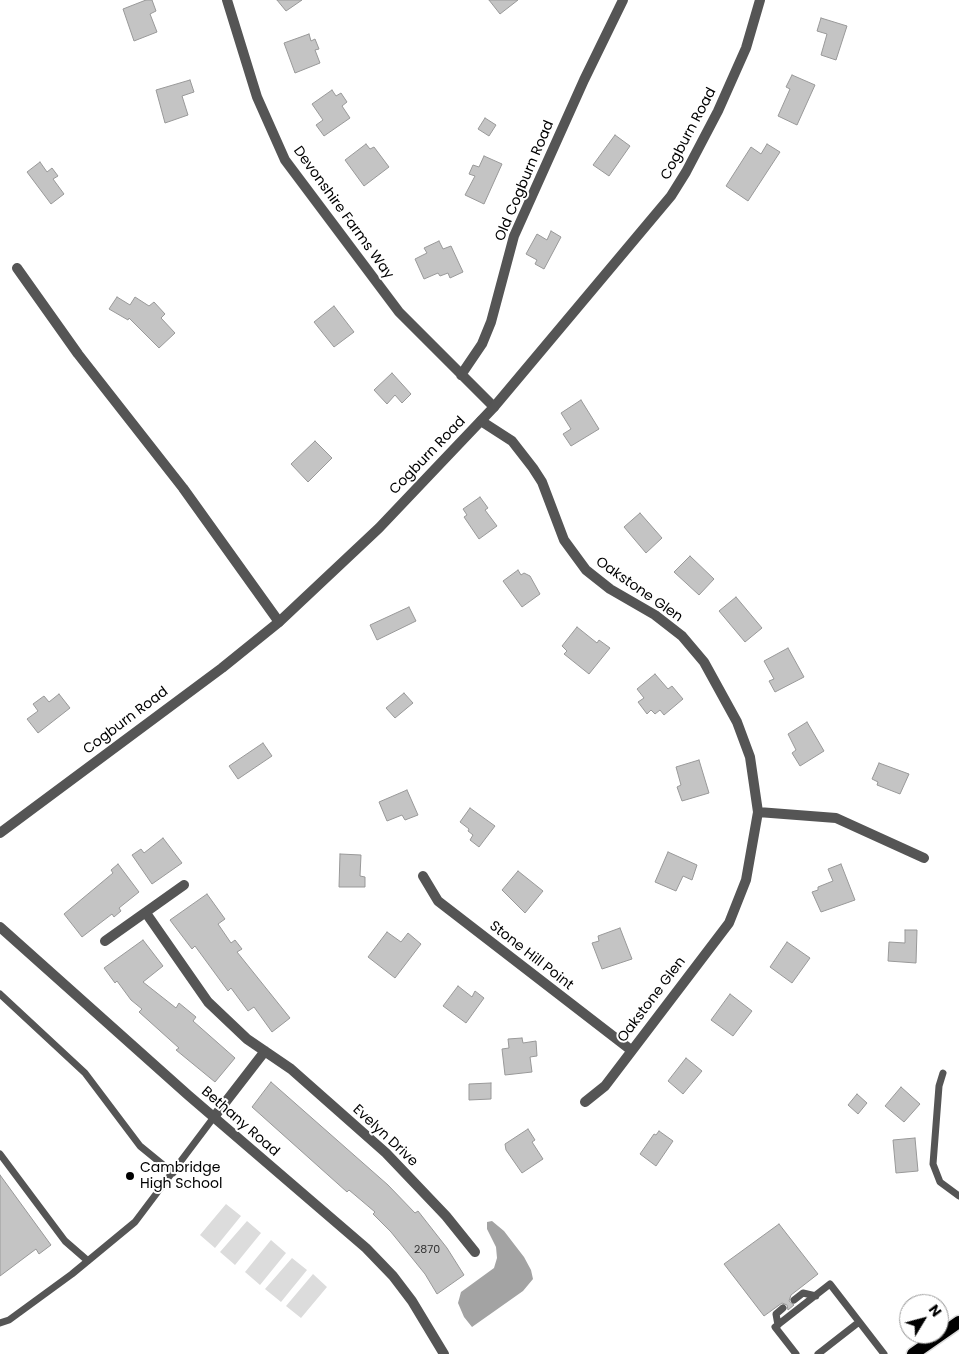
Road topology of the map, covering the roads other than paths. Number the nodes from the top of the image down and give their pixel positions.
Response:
1 (227, 0) edge
2 (623, 0) edge
3 (760, 0) edge
4 (18, 268) dead end
5 (461, 375) junction
6 (494, 407) junction
7 (481, 421) junction
8 (279, 622) junction
9 (758, 812) junction
10 (1, 828) edge
11 (924, 858) dead end
12 (424, 876) dead end
13 (184, 885) dead end
14 (146, 913) junction
15 (0, 927) edge
16 (106, 941) dead end
17 (0, 994) edge
18 (631, 1050) junction
19 (265, 1051) junction
20 (943, 1074) dead end
21 (585, 1102) dead end
22 (214, 1117) junction
23 (0, 1154) edge
24 (173, 1173) junction
25 (959, 1196) edge
26 (475, 1252) dead end
27 (88, 1260) junction
28 (816, 1296) junction
29 (794, 1300) dead end
30 (783, 1308) dead end
31 (859, 1322) junction
32 (959, 1322) edge
33 (0, 1323) edge
34 (778, 1325) junction
35 (444, 1354) edge
36 (796, 1354) edge
37 (818, 1354) edge
38 (884, 1354) edge
39 (912, 1354) edge

1 - 5 street, Devonshire Farms Way
2 - 5 street, Old Cogburn Road
3 - 6 street, Cogburn Road
4 - 8 street
5 - 6 street, Devonshire Farms Way
6 - 7 street, Cogburn Road
7 - 8 street, Cogburn Road
7 - 9 street, Oakstone Glen
8 - 10 street, Cogburn Road
9 - 11 street
9 - 18 street, Oakstone Glen
12 - 18 street, Stone Hill Point
13 - 14 street
14 - 16 street
14 - 19 street, Evelyn Drive
15 - 22 street, Bethany Road
17 - 24 lane
18 - 21 street, Oakstone Glen
19 - 22 street
19 - 26 street, Evelyn Drive
20 - 25 lane
22 - 24 lane
22 - 35 street, Bethany Road
23 - 27 lane
24 - 27 lane
27 - 33 lane
28 - 29 lane
28 - 31 lane
28 - 34 lane
30 - 34 lane
31 - 37 lane
31 - 38 lane
32 - 39 main road
34 - 36 lane

